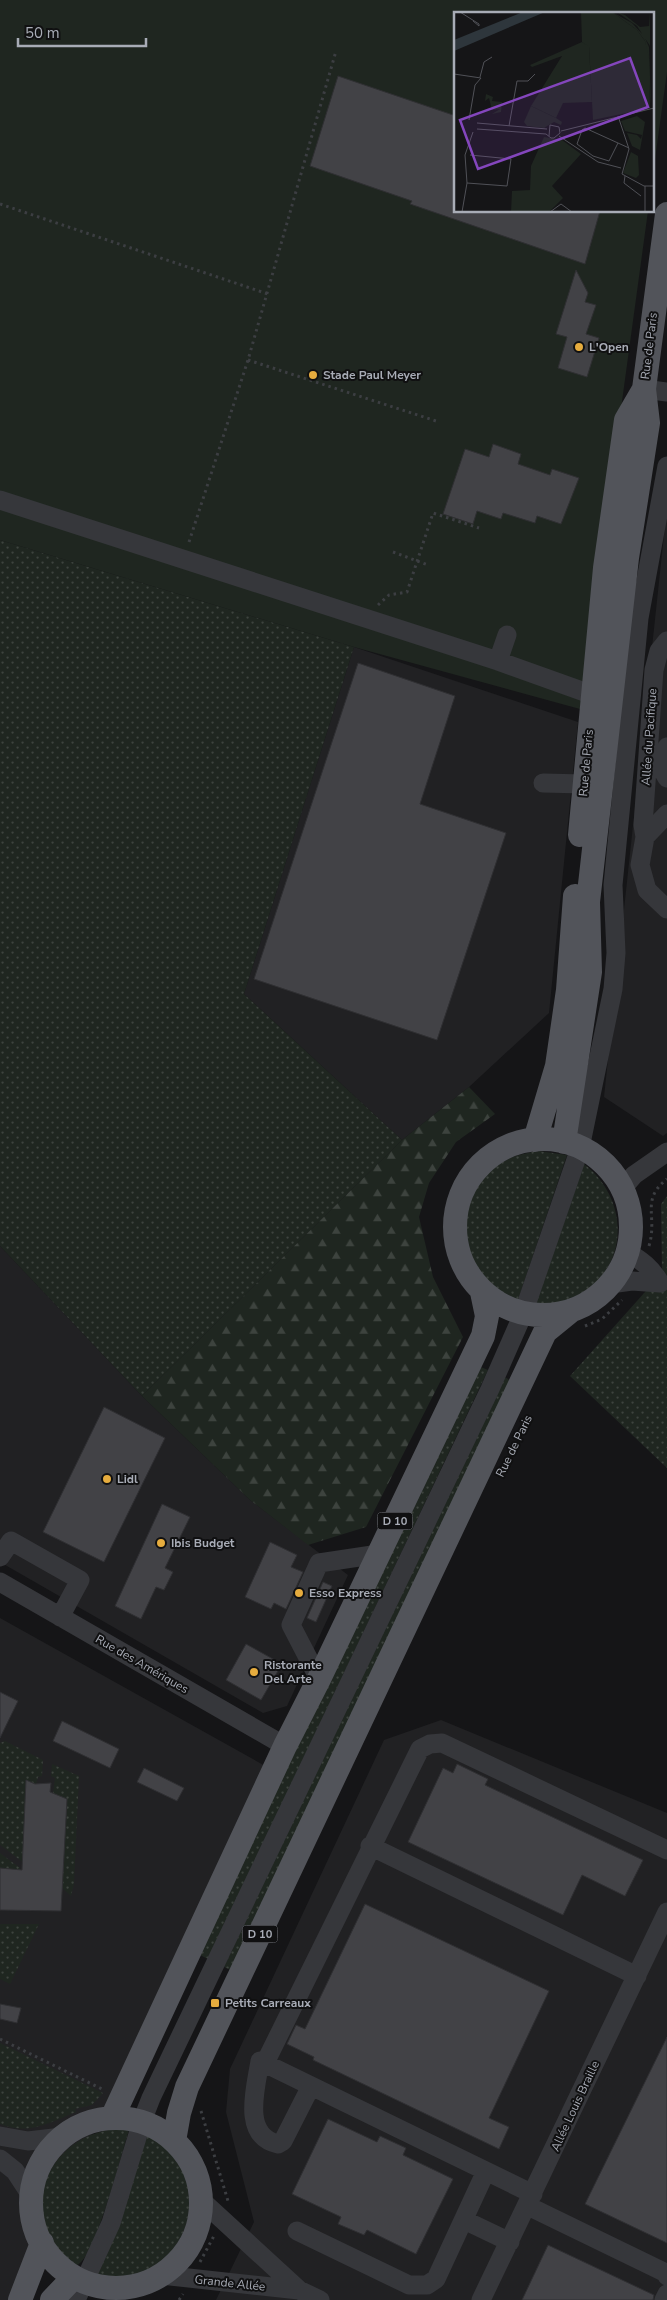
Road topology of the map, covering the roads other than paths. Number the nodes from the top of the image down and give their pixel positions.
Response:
1 (667, 214) edge
2 (656, 391) edge
3 (667, 466) edge
4 (0, 500) edge
5 (507, 635) dead end
6 (667, 641) edge
7 (498, 661) junction
8 (602, 701) junction
9 (667, 747) edge
10 (667, 778) edge
11 (543, 783) dead end
12 (593, 787) junction
13 (667, 814) edge
14 (645, 837) junction
15 (667, 909) edge
16 (535, 1140) junction
17 (572, 1145) junction
18 (667, 1152) edge
19 (622, 1188) junction
20 (636, 1257) junction
21 (610, 1284) junction
22 (482, 1292) junction
23 (523, 1314) junction
24 (575, 1319) junction
25 (379, 1554) junction
26 (0, 1557) edge
27 (0, 1582) edge
28 (60, 1617) junction
29 (320, 1679) junction
30 (285, 1746) junction
31 (370, 1846) junction
32 (667, 1850) edge
33 (667, 1912) edge
34 (637, 1976) junction
35 (265, 2063) junction
36 (312, 2086) junction
37 (112, 2118) junction
38 (142, 2121) junction
39 (0, 2136) edge
40 (62, 2137) junction
41 (174, 2141) junction
42 (0, 2159) edge
43 (486, 2171) junction
44 (32, 2197) junction
45 (201, 2200) junction
46 (531, 2200) junction
47 (464, 2220) junction
48 (297, 2231) dead end
49 (510, 2242) junction
50 (42, 2243) junction
51 (161, 2275) junction
52 (667, 2276) edge
53 (78, 2286) edge
54 (299, 2290) junction
55 (667, 2294) edge
56 (20, 2300) edge
57 (52, 2300) edge
58 (320, 2300) edge
59 (481, 2300) edge
60 (664, 2300) edge

1 - 2 main road, Rue de Paris
2 - 8 main road, Rue de Paris
3 - 17 street
4 - 7 street
5 - 7 street
6 - 14 street, Allée du Pacifique
7 - 8 street
8 - 12 main road, Rue de Paris
9 - 10 street
11 - 12 street
12 - 16 main road, Rue de Paris
12 - 17 main road, Rue de Paris
13 - 14 street
14 - 15 street, Allée du Pacifique
16 - 17 main road
16 - 22 main road
17 - 19 main road
17 - 23 street
18 - 19 street
19 - 20 main road
20 - 21 main road
20 - 21 street
21 - 24 main road
22 - 23 main road
22 - 25 main road, D 10
23 - 24 main road
23 - 38 street
24 - 41 main road, Rue de Paris / D 10
25 - 29 main road, D 10
25 - 29 street
26 - 28 street
27 - 28 street, Rue des Amériques
28 - 30 street, Rue des Amériques
29 - 30 main road, D 10
30 - 37 main road, D 10
31 - 32 street
31 - 34 street
31 - 35 street
33 - 34 street, Allée Louis Braille
34 - 46 street, Allée Louis Braille
35 - 36 street
35 - 36 street
36 - 43 street
37 - 38 main road
37 - 40 main road
38 - 41 main road
38 - 53 street
39 - 40 street
40 - 44 main road
41 - 45 main road
42 - 44 street
43 - 46 street
43 - 47 street
44 - 50 main road
45 - 51 main road
45 - 54 street, Grande Allée
46 - 49 street, Allée Louis Braille
46 - 52 street
47 - 48 street
47 - 49 street
49 - 59 street, Allée Louis Braille
50 - 53 main road
50 - 56 main road
51 - 53 main road
51 - 54 street, Grande Allée
53 - 57 main road
54 - 58 street, Grande Allée
55 - 60 street

